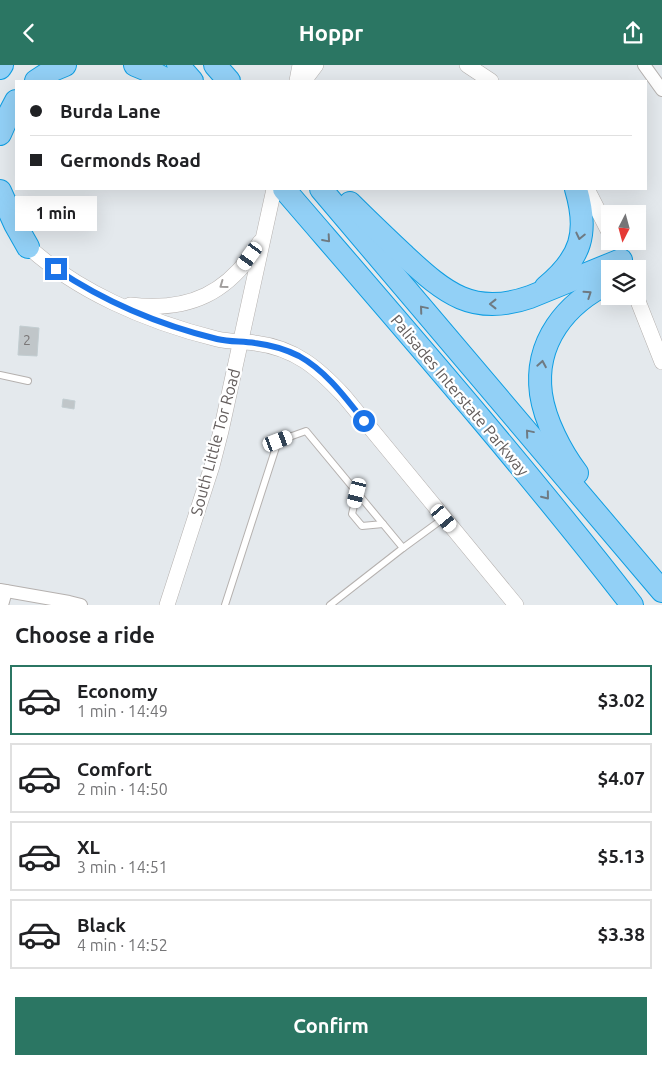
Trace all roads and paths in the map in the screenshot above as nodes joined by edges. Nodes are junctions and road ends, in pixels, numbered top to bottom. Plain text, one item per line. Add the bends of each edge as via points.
1 (64, 65) edge
2 (135, 65) edge
3 (178, 65) edge
4 (216, 65) edge
5 (300, 65) edge
6 (316, 65) edge
7 (466, 65) edge
8 (644, 65) edge
9 (38, 80) edge
10 (166, 80) edge
11 (191, 80) edge
12 (228, 80) edge
13 (297, 80) edge
14 (305, 80) edge
15 (489, 80) edge
16 (662, 90) edge
17 (15, 95) edge
18 (15, 103) edge
19 (0, 105) edge
20 (0, 135) edge
21 (274, 190) edge
22 (283, 190) edge
23 (322, 190) edge
24 (336, 190) edge
25 (576, 190) edge
26 (587, 190) edge
27 (0, 191) edge
28 (0, 217) edge
29 (601, 217) edge
30 (264, 234) junction
31 (28, 247) junction
32 (620, 257) edge
33 (601, 286) edge
34 (530, 297) junction
35 (113, 302) junction
36 (640, 305) edge
37 (241, 342) junction
38 (662, 362) edge
39 (0, 375) edge
40 (28, 381) dead end
41 (357, 493) junction
42 (444, 518) junction
43 (383, 524) junction
44 (403, 548) junction
45 (662, 586) edge
46 (3, 591) edge
47 (662, 591) edge
48 (2, 605) edge
49 (80, 605) edge
50 (167, 605) edge
51 (225, 605) edge
52 (330, 605) edge
53 (516, 605) edge
54 (632, 605) edge

1 - 9 highway
2 - 10 highway
3 - 11 highway
4 - 12 highway
5 - 13 street
6 - 14 street
7 - 15 street
8 - 16 street
17 - 19 highway
18 - 20 highway
21 - 30 street, South Little Tor Road
22 -> 54 highway, Palisades Interstate Parkway via 536,483
47 -> 23 highway, Palisades Interstate Parkway
34 -> 24 highway via 490,305 457,297 427,276
25 -> 34 highway via 582,219 578,246 556,278
26 - 29 street
27 - 31 highway
28 - 31 street
30 -> 35 street via 236,273 219,288 200,298 157,307
30 - 37 street, South Little Tor Road
31 - 35 street via 68,277
32 - 34 highway
45 -> 33 highway via 571,464 553,431 541,392 543,357 554,328 578,302
35 - 37 street via 167,324 218,339
36 - 38 street
37 - 42 street via 279,348 320,371
37 - 50 street, South Little Tor Road via 216,449
39 - 40 lane
41 - 43 lane
41 - 43 lane via 352,514 362,526
41 - 51 lane via 306,431 278,441
42 - 44 lane
42 - 53 street
43 - 44 lane
44 - 52 lane
46 - 48 street
46 - 49 street

